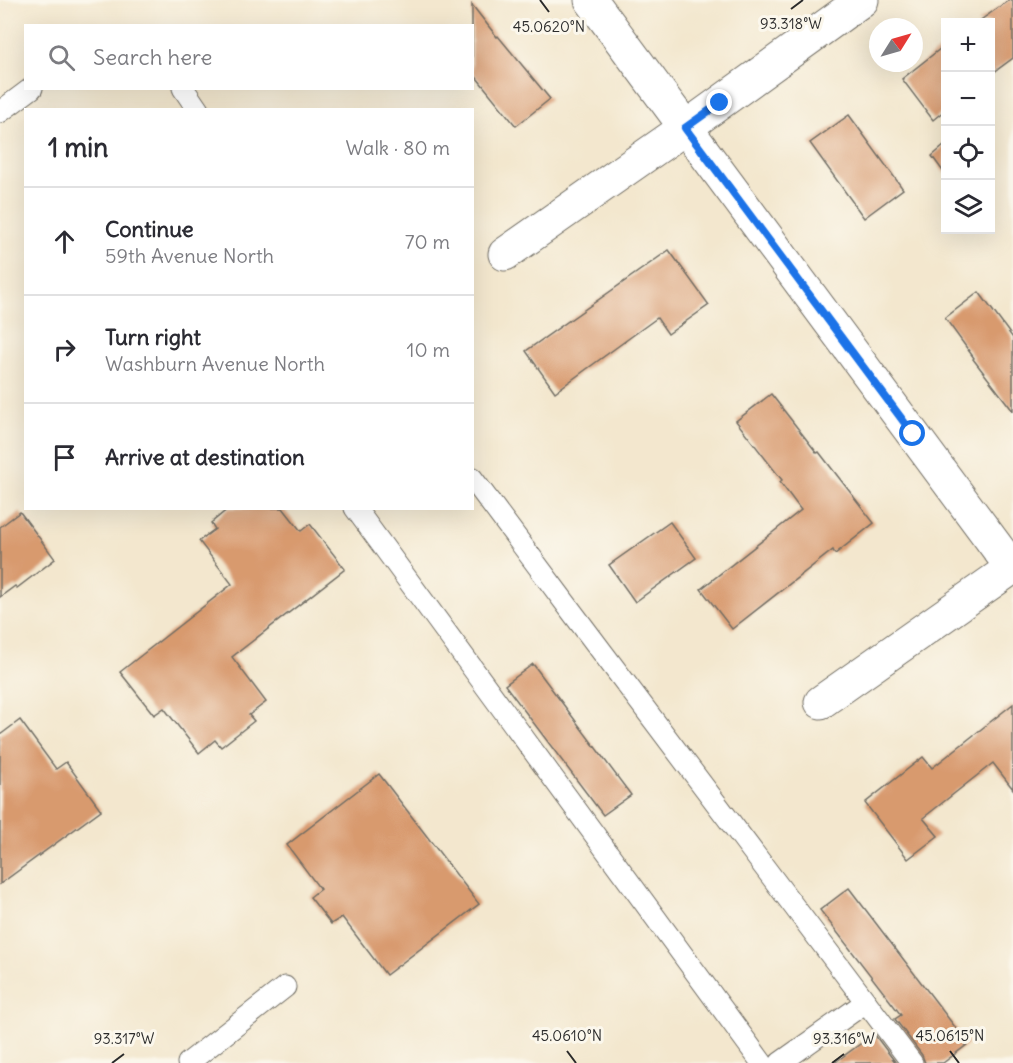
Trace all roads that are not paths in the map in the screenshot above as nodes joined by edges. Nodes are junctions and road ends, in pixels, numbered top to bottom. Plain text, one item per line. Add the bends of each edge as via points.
1 (591, 0) edge
2 (862, 0) edge
3 (29, 90) edge
4 (184, 90) edge
5 (197, 108) edge
6 (0, 112) edge
7 (685, 128) junction
8 (505, 254) dead end
9 (474, 481) edge
10 (356, 510) edge
11 (1013, 568) edge
12 (822, 702) dead end
13 (285, 987) dead end
14 (866, 1002) junction
15 (188, 1063) edge
16 (762, 1063) edge
17 (780, 1063) edge
18 (912, 1063) edge

1 - 7 street
2 - 7 street
3 - 6 lane
4 - 5 lane
7 - 8 street
7 - 11 street
9 - 14 lane
10 - 16 lane
11 - 12 street
13 - 15 lane
14 - 17 lane
14 - 18 lane

